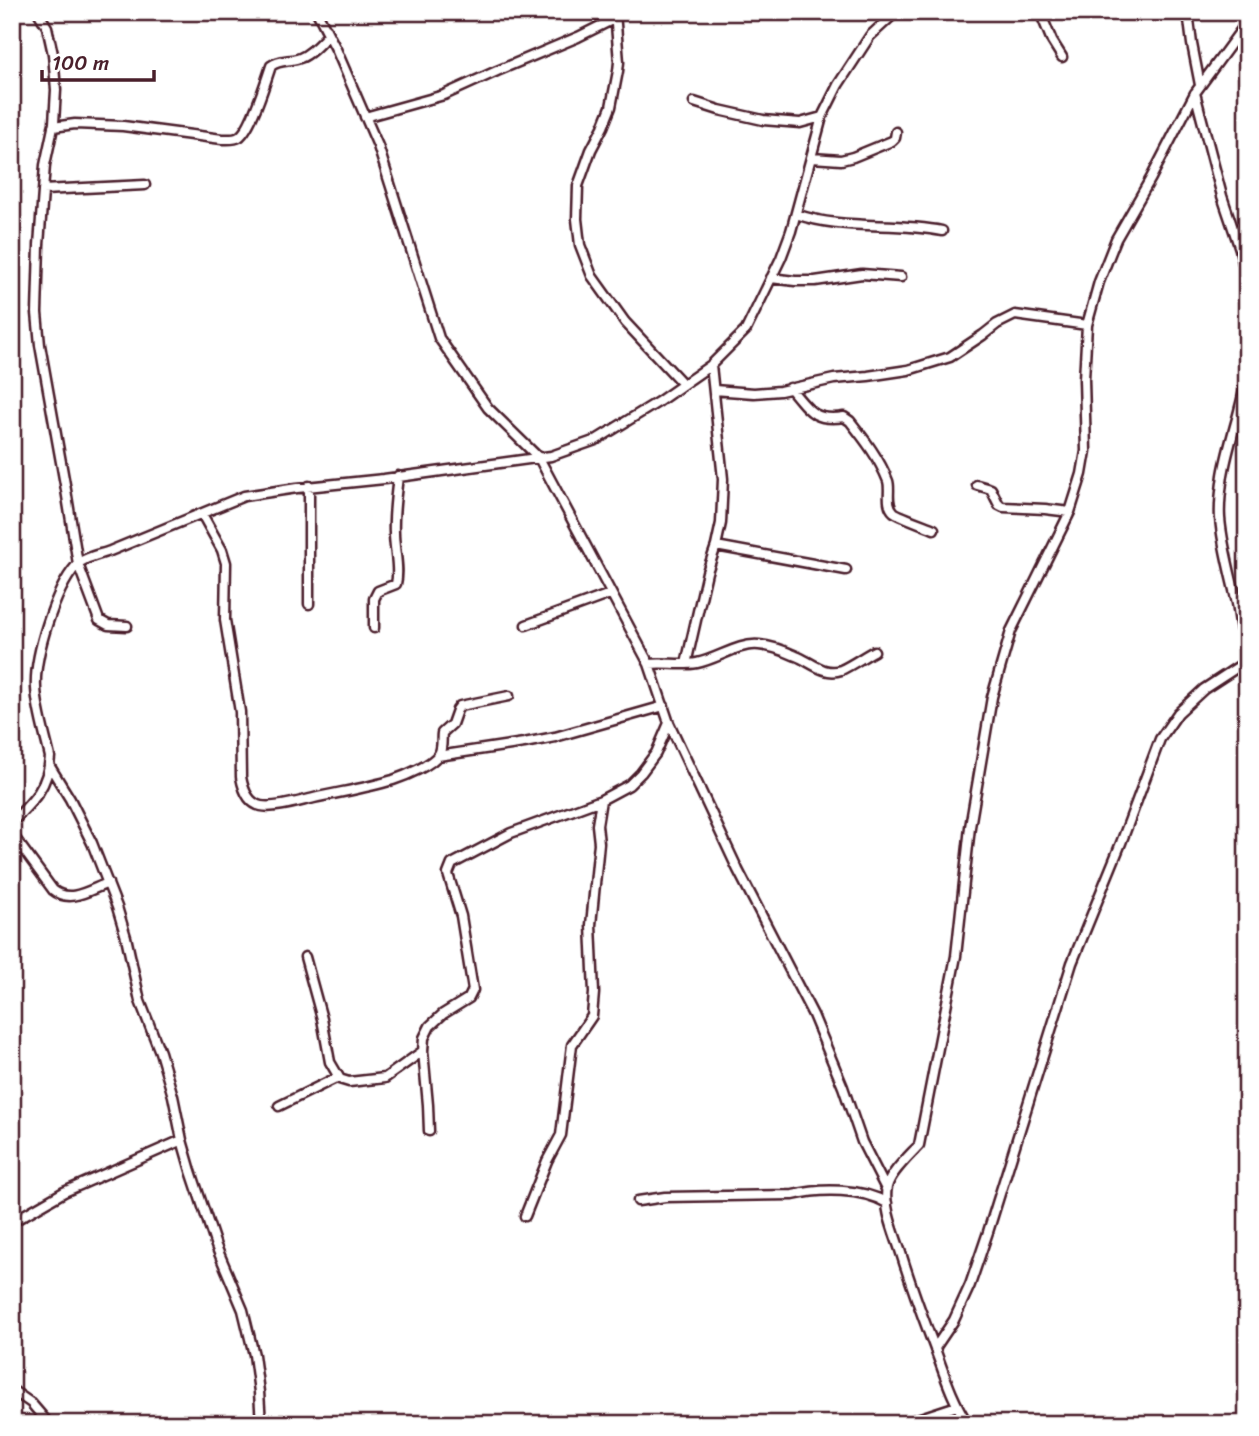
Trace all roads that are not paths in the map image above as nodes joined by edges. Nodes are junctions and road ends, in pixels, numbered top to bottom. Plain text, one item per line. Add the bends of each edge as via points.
1 (38, 12) edge
2 (317, 12) edge
3 (896, 12) edge
4 (1040, 12) edge
5 (1188, 12) edge
6 (615, 15) edge
7 (1247, 22) edge
8 (328, 35) junction
9 (1062, 57) dead end
10 (1198, 89) junction
11 (694, 102) dead end
12 (365, 117) junction
13 (822, 117) junction
14 (53, 127) junction
15 (896, 132) dead end
16 (812, 158) junction
17 (145, 185) dead end
18 (43, 190) junction
19 (796, 214) junction
20 (942, 231) dead end
21 (901, 277) dead end
22 (771, 278) junction
23 (1247, 281) edge
24 (1087, 326) junction
25 (711, 365) junction
26 (1247, 374) edge
27 (683, 384) junction
28 (790, 388) junction
29 (713, 390) junction
30 (1245, 397) edge
31 (539, 458) junction
32 (398, 477) junction
33 (977, 485) dead end
34 (309, 486) junction
35 (1070, 512) junction
36 (202, 514) junction
37 (934, 529) dead end
38 (716, 546) junction
39 (78, 564) junction
40 (846, 570) dead end
41 (610, 594) junction
42 (309, 604) dead end
43 (1243, 612) edge
44 (526, 625) dead end
45 (127, 626) dead end
46 (374, 628) dead end
47 (874, 651) dead end
48 (1247, 651) edge
49 (1247, 661) edge
50 (649, 664) junction
51 (685, 664) junction
52 (509, 696) dead end
53 (664, 706) junction
54 (670, 723) junction
55 (438, 756) junction
56 (49, 765) junction
57 (601, 800) junction
58 (12, 822) edge
59 (12, 834) edge
60 (108, 883) junction
61 (305, 957) dead end
62 (423, 1051) junction
63 (340, 1079) junction
64 (279, 1106) dead end
65 (429, 1130) dead end
66 (182, 1140) junction
67 (886, 1189) junction
68 (638, 1201) dead end
69 (887, 1203) junction
70 (524, 1216) dead end
71 (12, 1222) edge
72 (934, 1348) junction
73 (12, 1390) edge
74 (957, 1406) junction
75 (967, 1422) edge
76 (49, 1424) edge
77 (261, 1424) edge
78 (902, 1424) edge

1 - 14 street via 53,54
2 - 8 street
3 - 13 street via 870,36
4 - 9 street
5 - 10 street
6 - 12 street via 578,37 444,95
6 - 27 street via 619,62 603,127 578,186 580,246 592,276 625,322
7 - 10 street
8 - 12 street
8 - 14 street via 304,56 271,65 253,115 238,138 123,126
10 - 23 street
10 - 24 street via 1116,239
11 - 13 street via 763,120 800,123
12 - 31 street via 439,338 488,408
13 - 16 street
14 - 18 street
15 - 16 street via 892,141 853,158
16 - 19 street
17 - 18 street
18 - 39 street via 37,313
19 - 20 street via 829,223
19 - 22 street
21 - 22 street
22 - 25 street via 746,330
24 - 28 street via 1014,315 950,357 908,370
24 - 35 street via 1086,451
25 - 27 street
25 - 29 street
26 - 30 street
27 - 31 street via 596,440
28 - 29 street via 754,393
28 - 37 street via 813,415 850,421 878,459 895,513
29 - 38 street via 723,479
30 - 43 street via 1232,432 1220,499 1220,519
31 - 32 street
31 - 41 street
32 - 34 street
32 - 46 street via 394,534 399,574 396,584 374,598
33 - 35 street via 991,489 1003,507
34 - 36 street via 244,496
34 - 42 street
35 - 67 street via 1011,631 992,697 970,827 956,956 919,1145
36 - 39 street
36 - 55 street via 226,563 225,620 240,712 241,777 251,801 277,805 364,788 413,772
38 - 40 street
38 - 51 street
39 - 45 street via 99,620
39 - 56 street via 57,597 38,657 36,687
41 - 44 street
41 - 50 street
43 - 48 street via 1241,637
47 - 51 street via 831,671 759,645
49 - 72 street via 1204,689 1178,713 1160,739 1072,962 970,1285
50 - 51 street
50 - 53 street
52 - 55 street via 460,706 442,733
53 - 54 street
53 - 55 street via 555,737
54 - 57 street via 641,773
54 - 67 street via 738,870 813,1015 862,1142
56 - 58 street via 44,785
56 - 60 street via 70,799
57 - 62 street via 511,833 452,864 448,874 461,916 473,990 469,998 430,1026
57 - 70 street via 591,925 593,1016 572,1045 561,1135
59 - 60 street via 60,896 70,898
60 - 66 street via 140,1001 173,1096
61 - 63 street via 330,1062
62 - 63 street via 385,1078
62 - 65 street
63 - 64 street
66 - 71 street via 64,1192
66 - 77 street via 216,1246 243,1310 254,1355
67 - 69 street
68 - 69 street via 822,1190 875,1196
69 - 72 street
72 - 74 street
73 - 76 street
74 - 75 street
74 - 78 street

